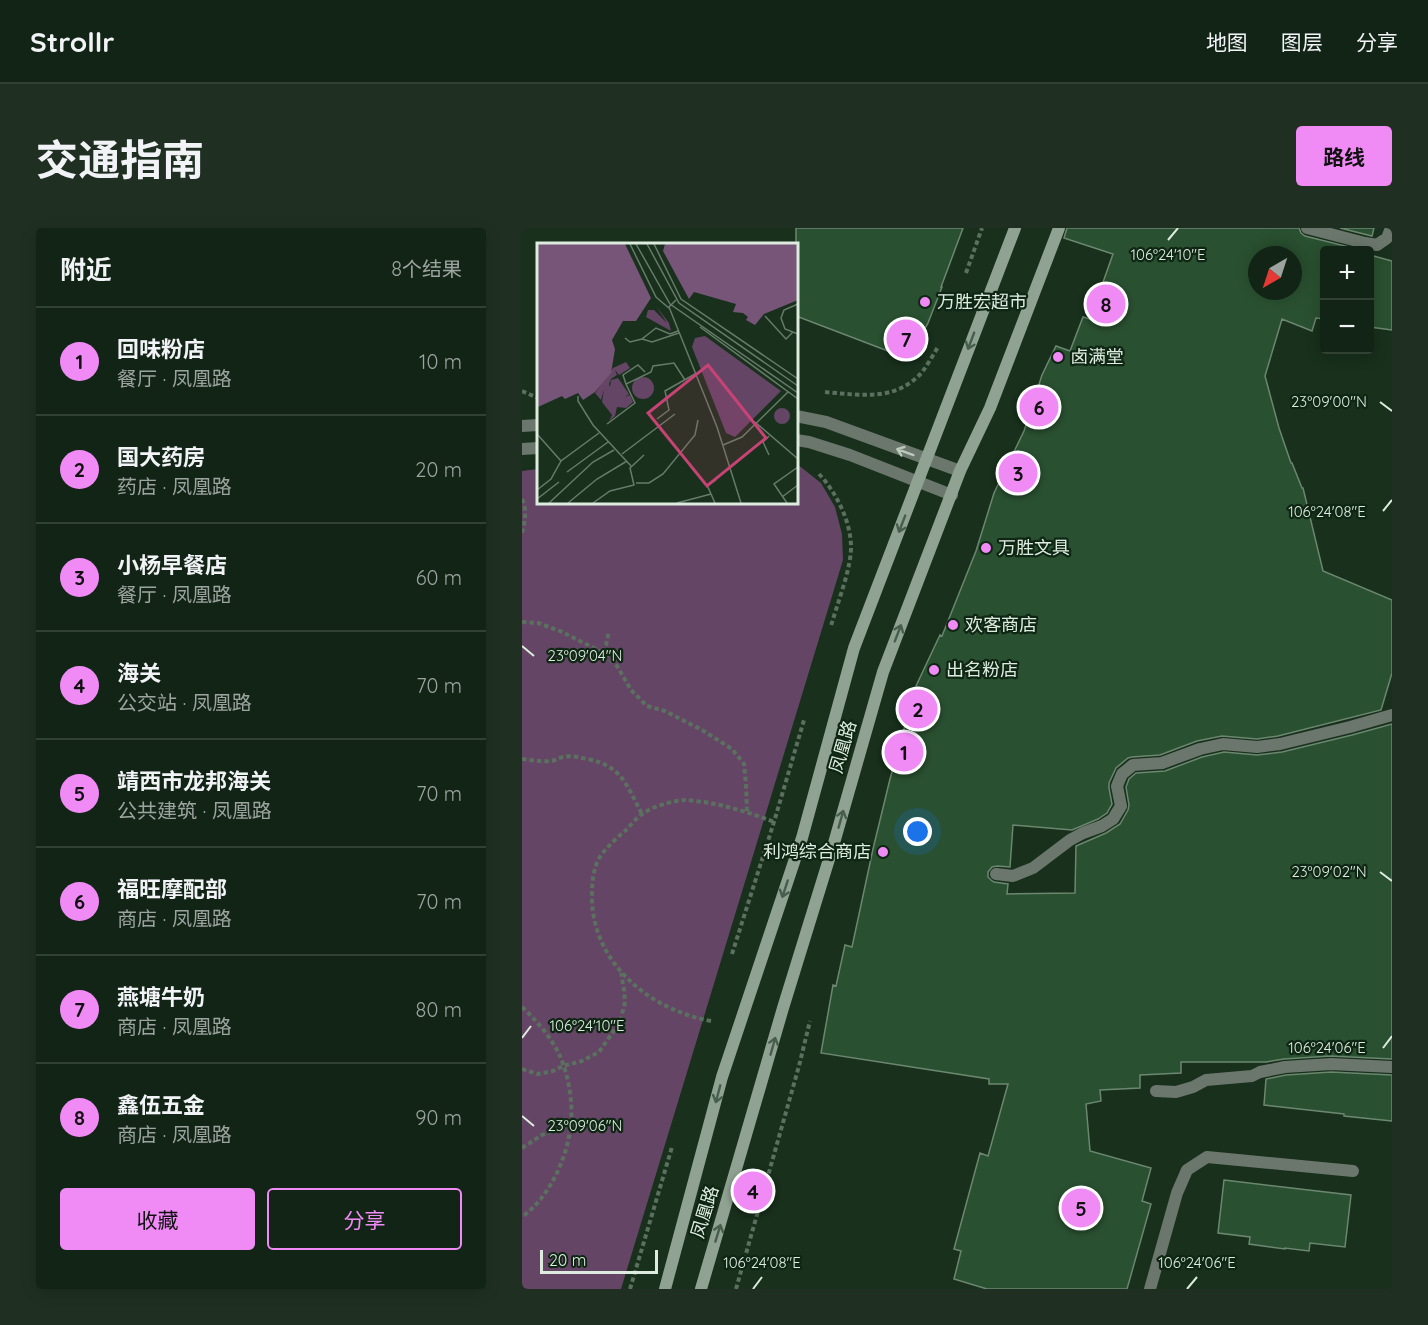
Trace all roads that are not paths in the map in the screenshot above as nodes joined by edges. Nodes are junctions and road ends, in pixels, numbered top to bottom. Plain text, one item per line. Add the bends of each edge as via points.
1 (1015, 228) edge
2 (1059, 228) edge
3 (1307, 228) edge
4 (1391, 228) edge
5 (798, 416) edge
6 (537, 424) edge
7 (522, 426) edge
8 (798, 440) edge
9 (537, 448) edge
10 (522, 449) edge
11 (927, 460) junction
12 (960, 471) junction
13 (918, 481) junction
14 (952, 495) junction
15 (1392, 715) edge
16 (996, 874) dead end
17 (1392, 1067) edge
18 (1156, 1091) dead end
19 (1353, 1171) dead end
20 (665, 1289) edge
21 (701, 1289) edge
22 (1150, 1289) edge

1 -> 11 main road, 凤凰路
2 - 12 main road, 凤凰路 via 990,408
3 - 4 street via 1377,245 1387,238
11 -> 5 street via 826,422
6 - 7 street
8 - 13 street
9 - 10 street
11 - 12 street
11 - 13 main road, 凤凰路
12 - 14 main road, 凤凰路
13 - 14 street
13 -> 20 main road, 凤凰路 via 854,648 802,838 722,1077
21 -> 14 main road, 凤凰路 via 883,672
15 - 16 street via 1280,744 1223,744 1162,763 1133,765 1122,774 1117,786 1120,806 1113,819 1070,840 1033,868 1013,876
17 - 18 street via 1285,1067 1252,1076 1206,1080 1176,1092
19 - 22 street via 1207,1157 1187,1170 1177,1193

